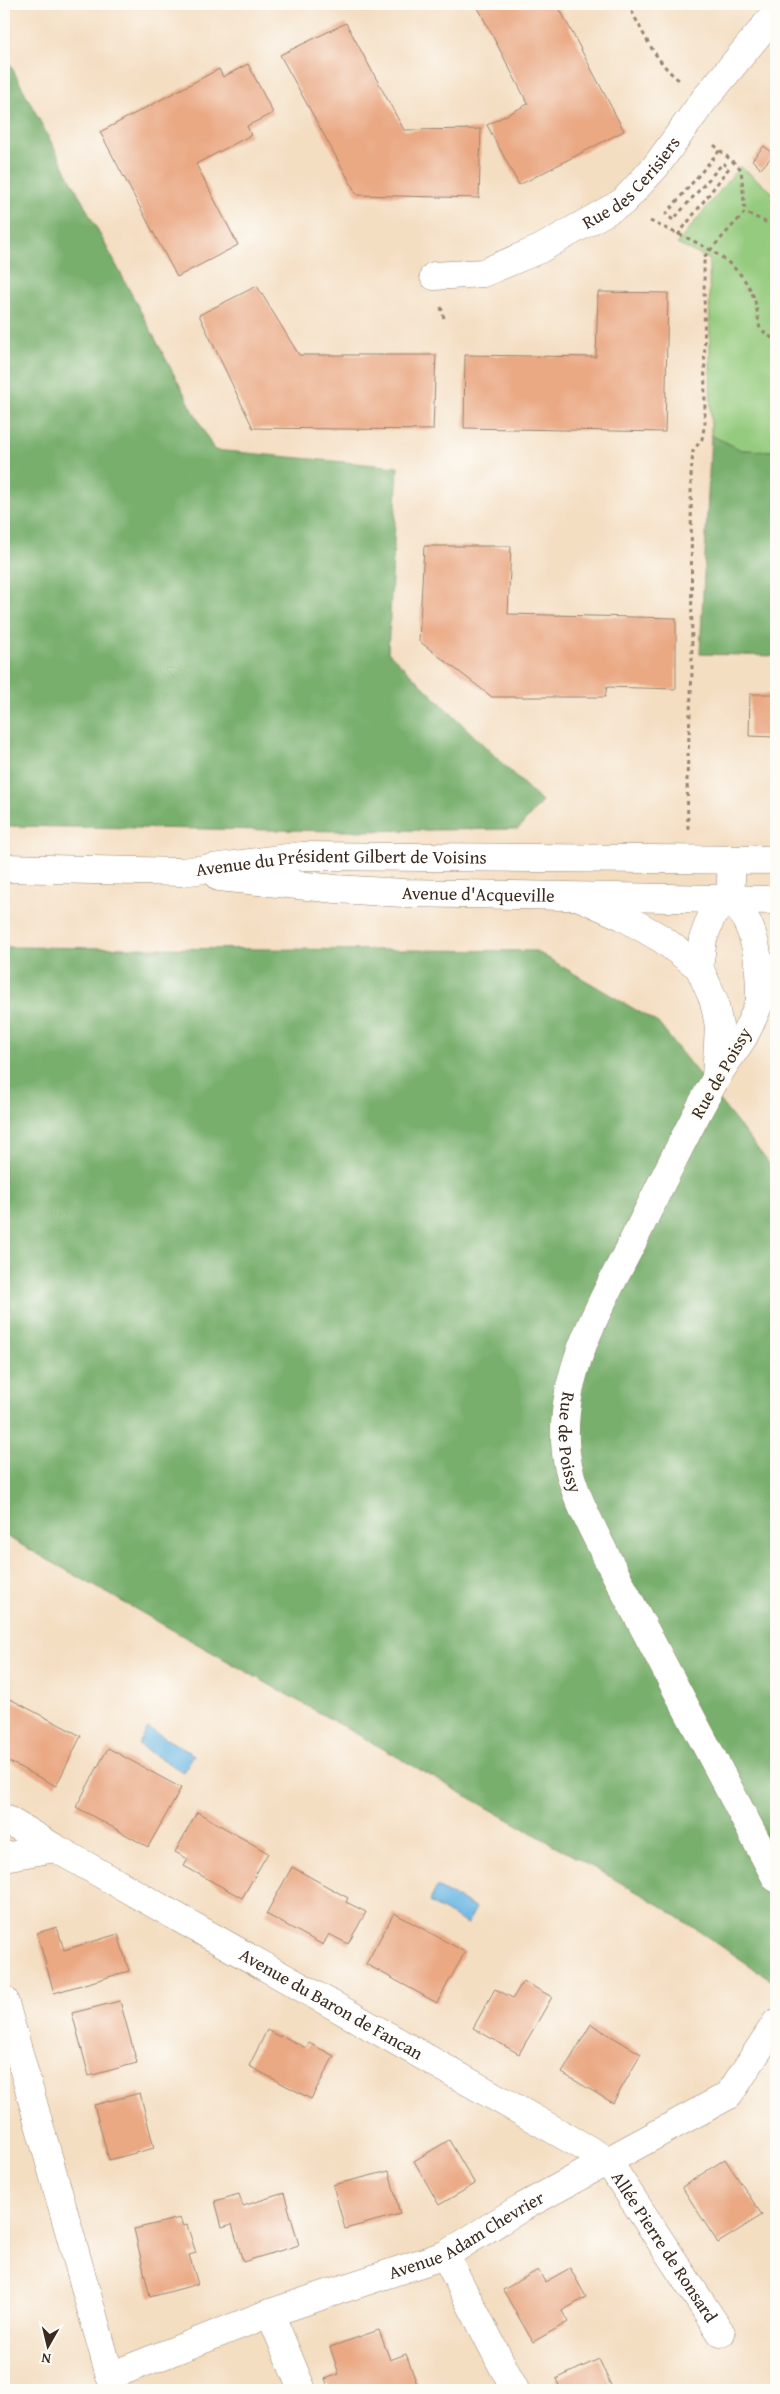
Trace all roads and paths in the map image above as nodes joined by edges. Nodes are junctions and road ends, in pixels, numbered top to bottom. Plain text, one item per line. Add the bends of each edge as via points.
1 (628, 4) edge
2 (776, 13) edge
3 (683, 83) dead end
4 (714, 145) dead end
5 (720, 150) junction
6 (745, 212) junction
7 (650, 221) dead end
8 (776, 226) edge
9 (678, 235) junction
10 (712, 249) junction
11 (434, 276) dead end
12 (776, 341) edge
13 (683, 848) junction
14 (732, 860) junction
15 (776, 860) edge
16 (4, 868) edge
17 (182, 872) junction
18 (580, 897) junction
19 (730, 898) junction
20 (776, 900) edge
21 (699, 967) junction
22 (776, 967) edge
23 (760, 1002) junction
24 (716, 1078) junction
25 (4, 1818) edge
26 (56, 1848) junction
27 (4, 1857) edge
28 (776, 1878) edge
29 (4, 2000) edge
30 (776, 2023) edge
31 (607, 2160) junction
32 (445, 2255) junction
33 (270, 2314) junction
34 (721, 2333) dead end
35 (105, 2383) edge
36 (302, 2390) edge
37 (515, 2390) edge

1 - 3 path via 652,48 670,73
2 - 11 street, Rue des Cerisiers via 704,100 656,166 623,202 540,249 483,273
4 - 5 path
5 - 6 path via 741,169
5 - 9 path via 666,214 672,220 723,163 729,168
6 - 8 path
6 - 10 path
7 - 9 path
9 - 10 path
10 - 12 path via 739,276 754,298 760,329
10 - 13 path via 704,258 704,424 702,440 693,451 691,476 692,672
13 - 14 street, Avenue du Président Gilbert de Voisins
13 - 17 street, Avenue du Président Gilbert de Voisins via 302,856
14 - 15 street, Avenue du Président Gilbert de Voisins
14 - 19 street
16 - 17 street, Avenue du Président Gilbert de Voisins
17 - 18 street, Avenue d'Acqueville via 403,894
18 - 19 street, Avenue d'Acqueville
18 - 21 street via 662,939
19 - 20 street, Avenue d'Acqueville
19 - 21 street via 712,915 703,939
19 - 23 street via 743,911 757,951
21 - 24 street via 714,1000 719,1026
22 - 23 street, Rue de Poissy
23 - 24 street, Rue de Poissy via 745,1034
24 - 28 street, Rue de Poissy via 593,1320 576,1363 566,1407 564,1442 570,1473 607,1558
25 - 26 street, Avenue du Baron de Fancan
26 - 27 street
26 - 31 street, Avenue du Baron de Fancan
29 - 35 street
30 - 31 street, Avenue Adam Chevrier via 729,2095
31 - 32 street, Avenue Adam Chevrier
31 - 34 street, Allée Pierre de Ronsard
32 - 33 street, Avenue Adam Chevrier
32 - 37 street
33 - 35 street, Avenue Adam Chevrier
33 - 36 street

